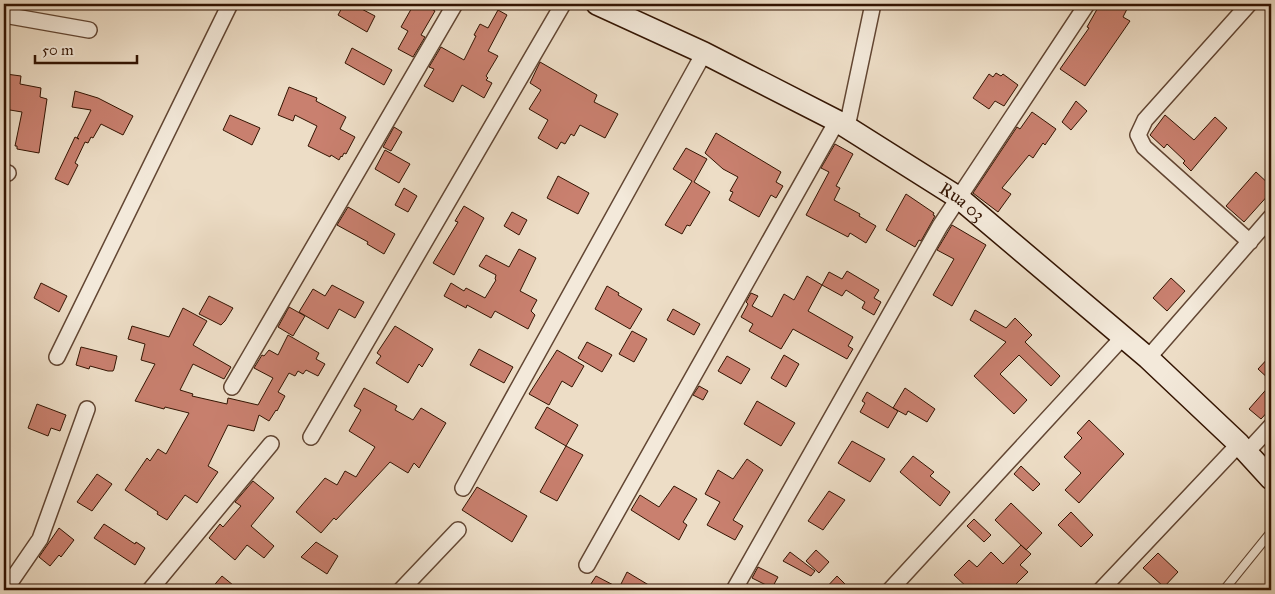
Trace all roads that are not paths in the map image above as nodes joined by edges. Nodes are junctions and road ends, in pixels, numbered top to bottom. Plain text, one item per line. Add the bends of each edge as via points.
1 (230, 4) edge
2 (455, 4) edge
3 (563, 4) edge
4 (597, 4) edge
5 (873, 4) edge
6 (1086, 4) edge
7 (1249, 4) edge
8 (4, 15) edge
9 (89, 30) dead end
10 (704, 53) junction
11 (842, 124) junction
12 (959, 198) junction
13 (1271, 217) edge
14 (1250, 242) junction
15 (1123, 337) junction
16 (57, 357) dead end
17 (1148, 358) junction
18 (232, 387) dead end
19 (87, 409) dead end
20 (1271, 426) edge
21 (311, 437) dead end
22 (271, 444) dead end
23 (1243, 448) junction
24 (1271, 479) edge
25 (463, 488) dead end
26 (458, 530) dead end
27 (1271, 532) edge
28 (586, 565) dead end
29 (5, 590) edge
30 (150, 590) edge
31 (401, 590) edge
32 (734, 590) edge
33 (890, 590) edge
34 (1101, 590) edge
35 (1224, 590) edge

1 - 16 street
2 - 18 street
3 - 21 street
4 - 10 street, Rua 03
5 - 11 street
6 - 12 street
7 - 14 street via 1145,120 1138,135 1144,147
8 - 9 street
10 - 11 street, Rua 03
10 - 25 street
11 - 12 street, Rua 03
11 - 28 street
12 - 15 street, Rua 03
12 - 32 street via 940,226
13 - 14 street
14 - 17 street
15 - 17 street, Rua 03
15 - 33 street
17 - 23 street, Rua 03
19 - 29 street via 40,539
20 - 23 street
22 - 30 street
23 - 24 street, Rua 03
23 - 34 street
26 - 31 street
27 - 35 lane

